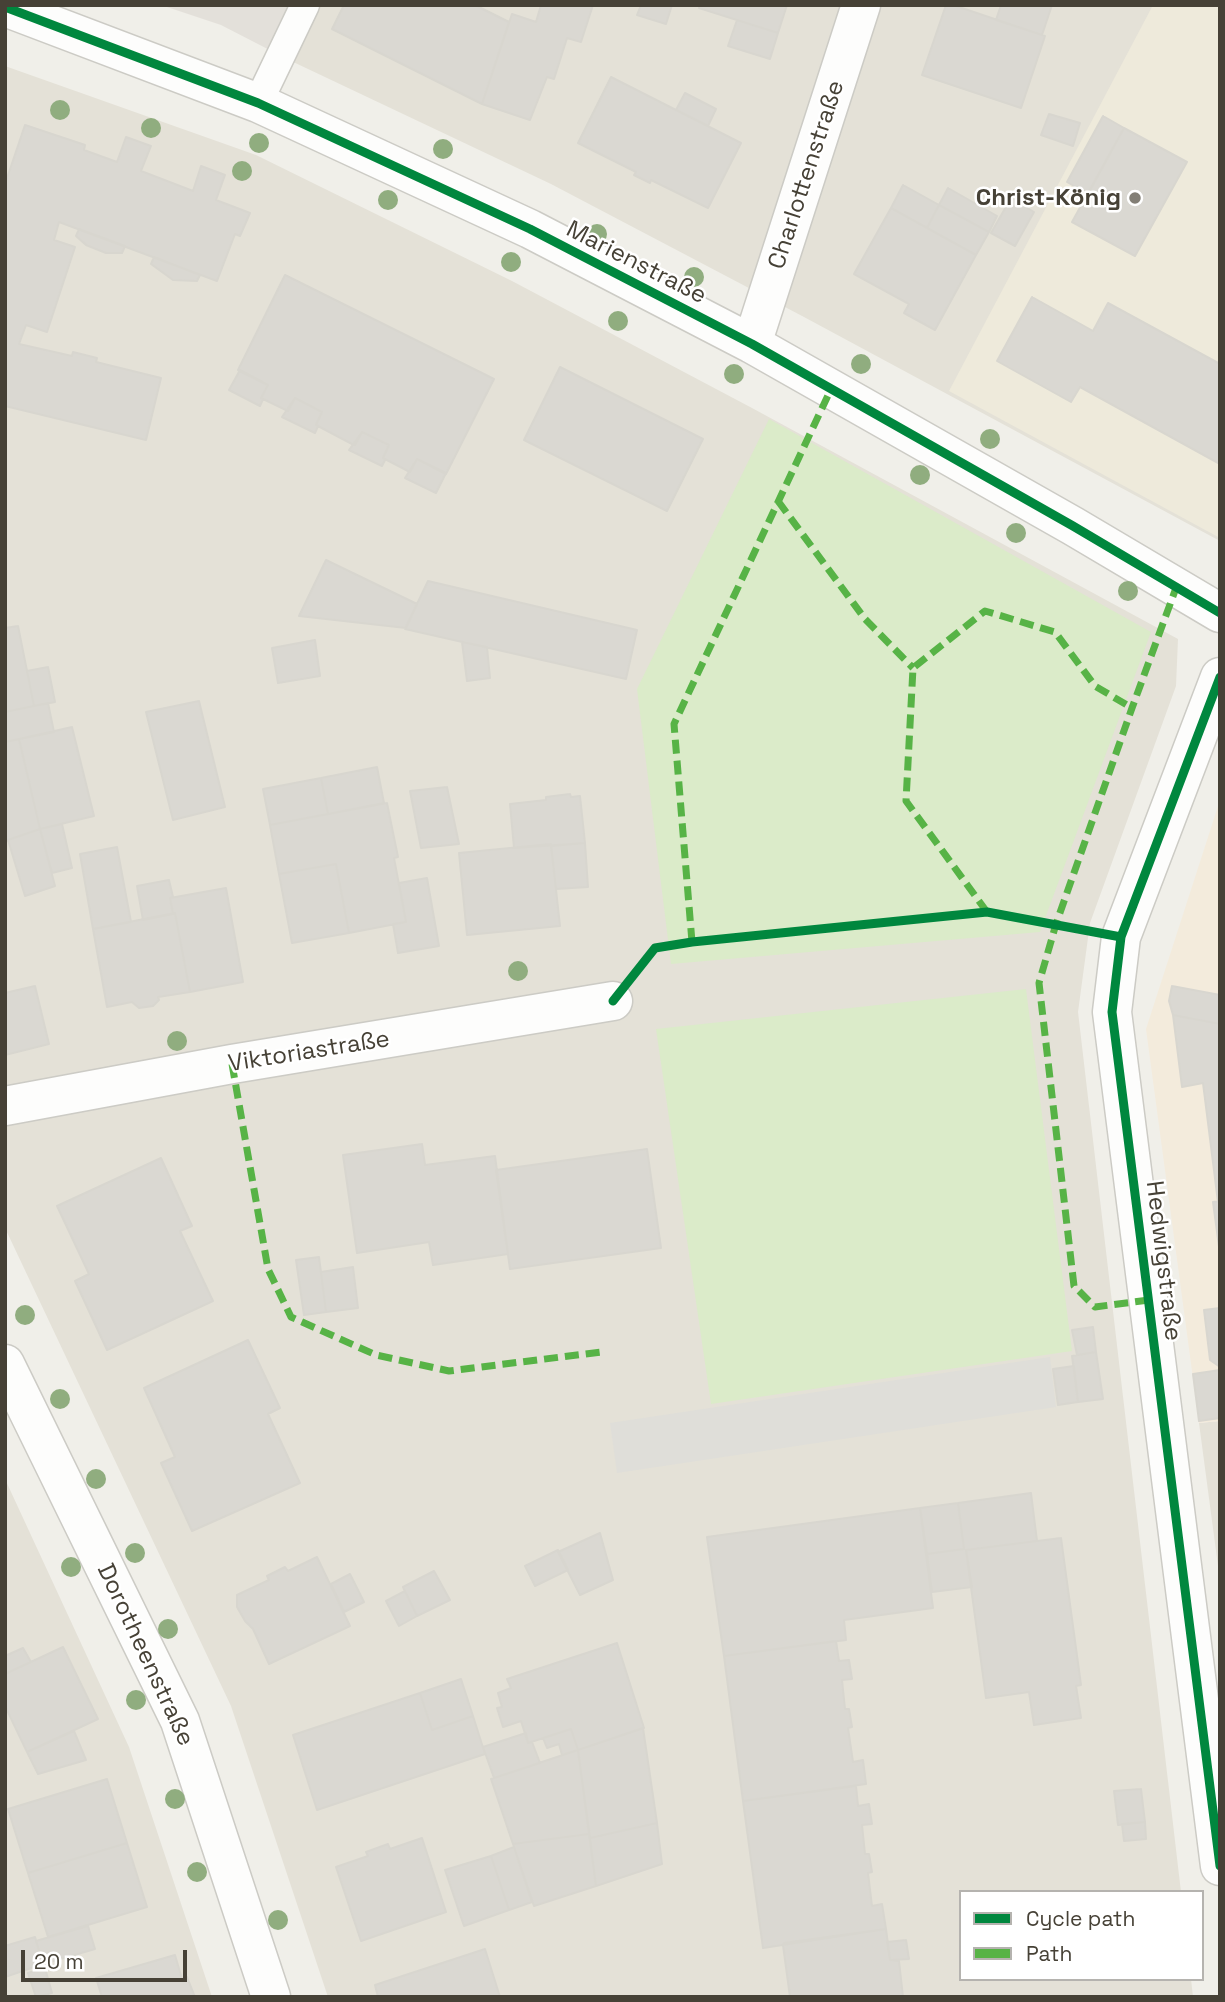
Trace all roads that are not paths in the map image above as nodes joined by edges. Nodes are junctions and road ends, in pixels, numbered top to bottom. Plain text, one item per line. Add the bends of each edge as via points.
1 (305, 5) edge
2 (861, 5) edge
3 (5, 7) edge
4 (258, 103) junction
5 (752, 344) junction
6 (1220, 613) edge
7 (1220, 677) edge
8 (612, 1001) dead end
9 (5, 1106) edge
10 (5, 1364) edge
11 (1220, 1866) edge
12 (271, 1997) edge

1 - 4 lane
2 - 5 street, Charlottenstraße
3 - 4 street, Marienstraße
4 - 5 street, Marienstraße via 530,229
5 - 6 street, Marienstraße
7 - 11 street, Hedwigstraße via 1121,937 1112,1012
8 - 9 street, Viktoriastraße
10 - 12 street, Dorotheenstraße via 180,1721

